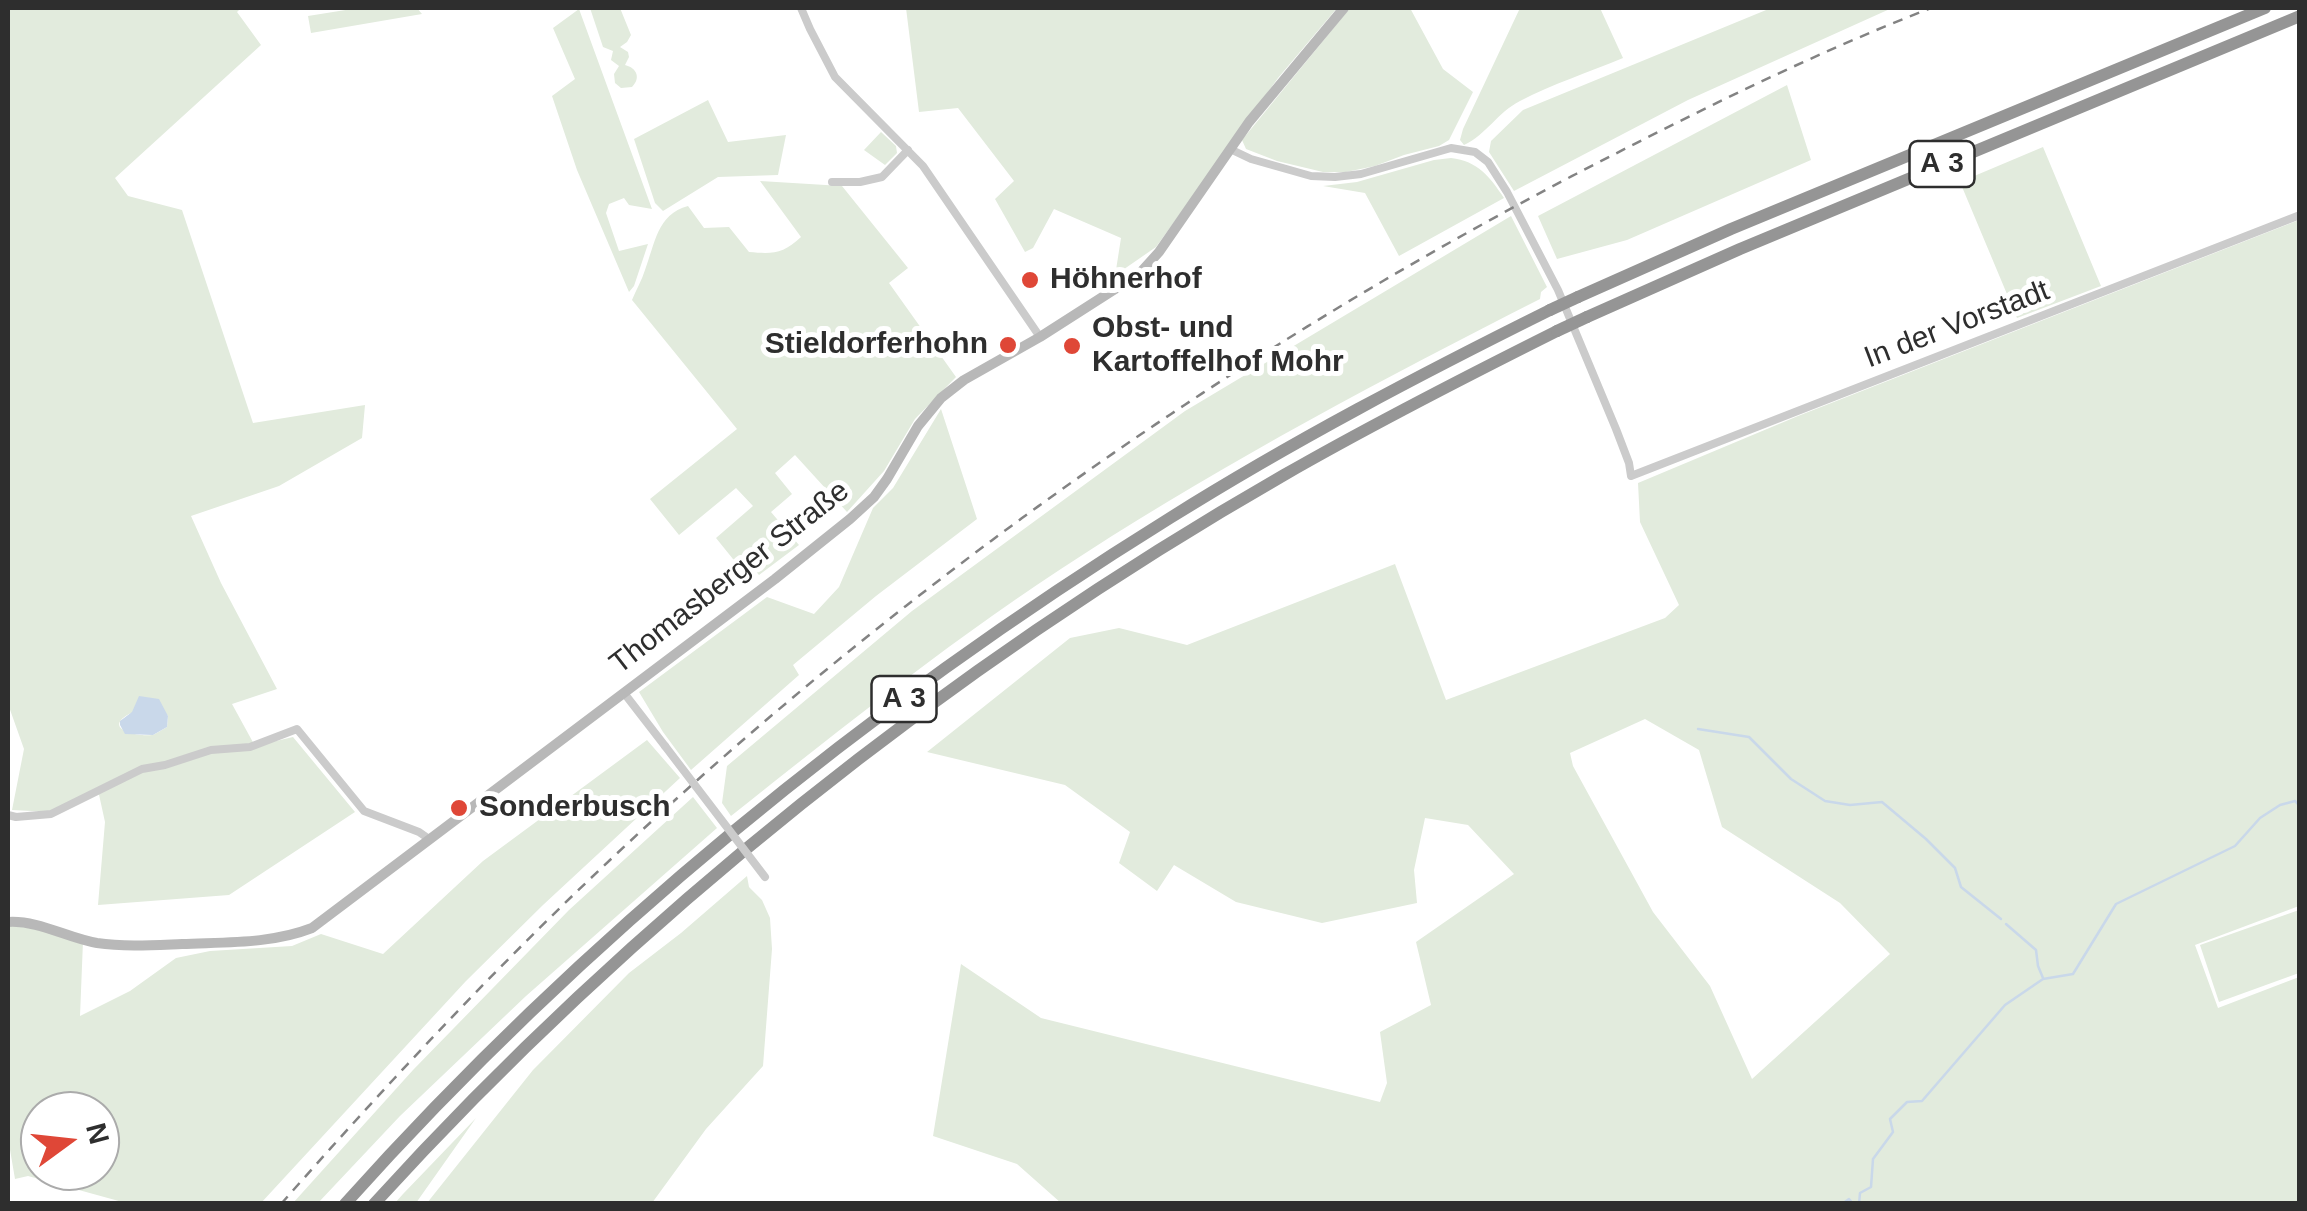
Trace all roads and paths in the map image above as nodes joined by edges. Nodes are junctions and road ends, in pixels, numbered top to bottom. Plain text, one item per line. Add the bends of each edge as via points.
1 (802, 8) edge
2 (1344, 8) edge
3 (2265, 8) edge
4 (2300, 16) edge
5 (1230, 149) junction
6 (908, 150) junction
7 (832, 182) dead end
8 (2300, 215) edge
9 (1040, 338) junction
10 (624, 694) junction
11 (8, 815) edge
12 (429, 840) junction
13 (774, 886) dead end
14 (8, 922) edge
15 (344, 1204) edge
16 (374, 1204) edge

1 - 6 street via 835,77
2 - 5 main road, Thomasberger Straße
3 - 15 highway, A 3, bridge via 1578,297 1364,405 1204,497 1065,585 759,810 480,1063
4 - 16 highway, A 3, bridge via 1587,318 1375,424 1216,516 1078,603 776,826 628,952
5 - 8 street, In der Vorstadt via 1335,178 1451,148 1488,162 1558,290 1631,476
5 - 9 main road, Thomasberger Straße via 1140,272
6 - 7 street via 882,177
6 - 9 street
9 - 10 main road, Thomasberger Straße via 941,398 862,508
10 - 12 main road, Thomasberger Straße
10 - 13 street, bridge
11 - 12 street via 51,814 142,769 250,747 297,730 364,812
12 - 14 main road, Thomasberger Straße via 312,928 282,938 98,943

